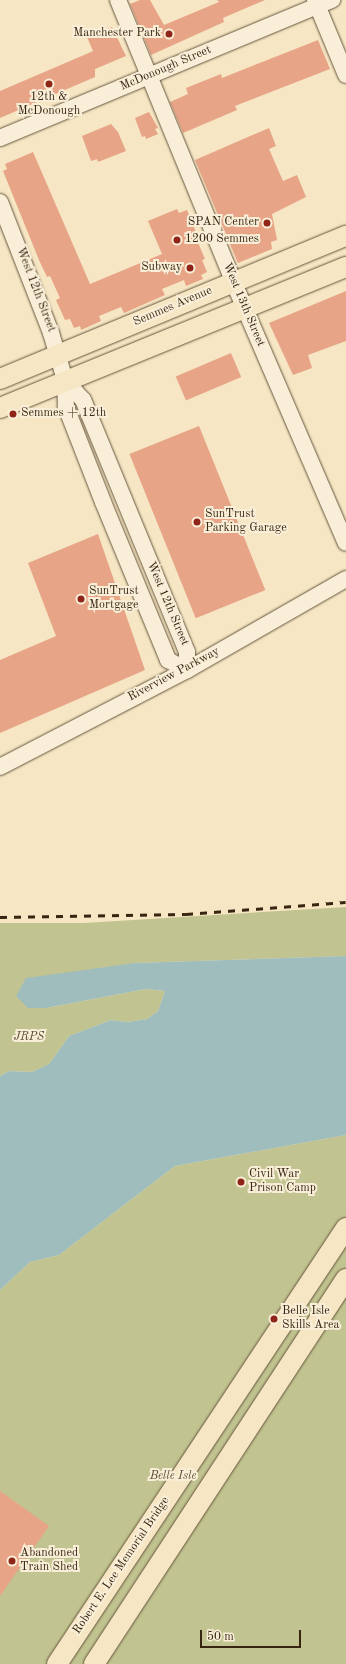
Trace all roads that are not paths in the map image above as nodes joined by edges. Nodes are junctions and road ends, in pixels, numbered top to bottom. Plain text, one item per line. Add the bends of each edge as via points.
1 (118, 0) edge
2 (322, 2) edge
3 (346, 75) edge
4 (148, 76) junction
5 (0, 138) edge
6 (0, 202) edge
7 (346, 236) edge
8 (346, 267) edge
9 (233, 282) junction
10 (244, 307) junction
11 (58, 354) junction
12 (0, 379) edge
13 (65, 380) junction
14 (0, 408) edge
15 (346, 543) edge
16 (346, 579) edge
17 (186, 670) junction
18 (0, 766) edge
19 (346, 1228) edge
20 (346, 1279) edge
21 (57, 1664) edge
22 (94, 1664) edge

1 - 4 street, West 13th Street
2 - 3 street
2 - 4 street, McDonough Street
4 - 5 street, McDonough Street
4 - 9 street, West 13th Street
6 - 11 street, West 12th Street
7 - 9 main road, Semmes Avenue
8 - 10 main road
9 - 10 street, West 13th Street
9 - 11 main road, Semmes Avenue
10 - 13 main road
10 - 15 street, West 13th Street
11 - 12 main road, Semmes Avenue
11 - 13 street, West 12th Street
13 - 14 main road
13 - 17 street, West 12th Street via 66,408 168,660
16 - 17 street, Riverview Parkway
17 - 18 street, Riverview Parkway
19 - 21 main road, Robert E. Lee Memorial Bridge
20 - 22 main road

